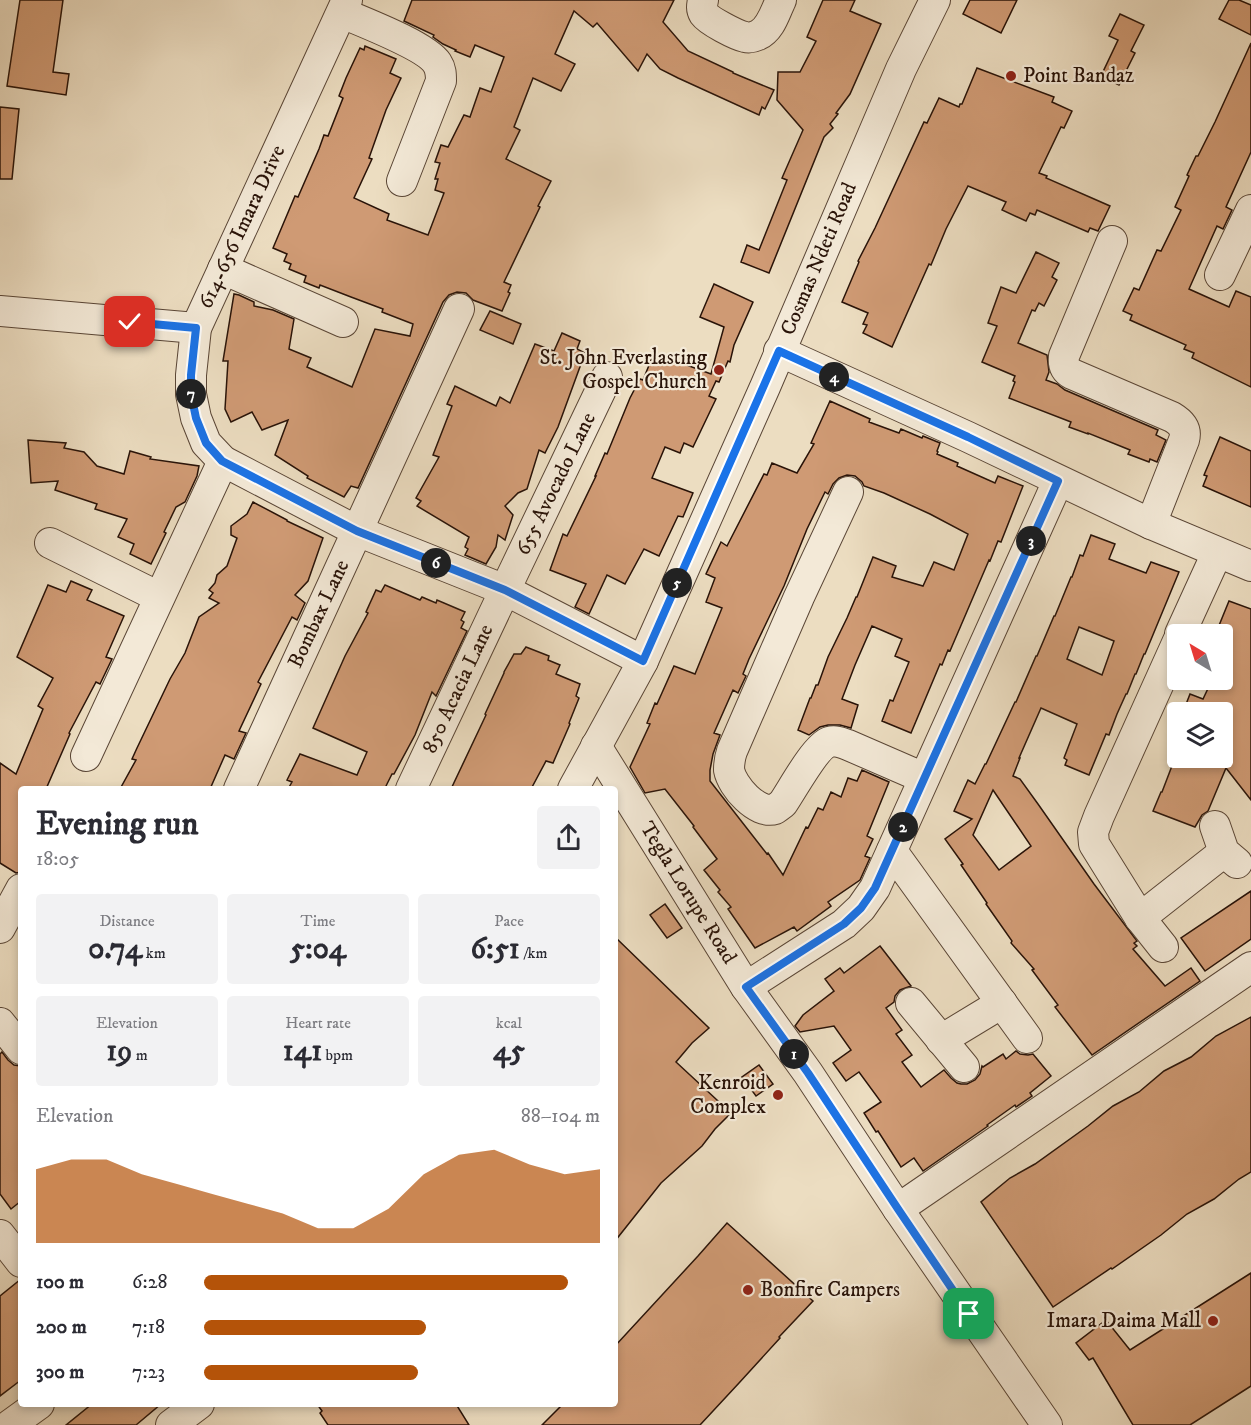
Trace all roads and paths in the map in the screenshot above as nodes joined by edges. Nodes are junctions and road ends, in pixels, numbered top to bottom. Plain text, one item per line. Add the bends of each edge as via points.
1 (781, 0) edge
2 (935, 0) edge
3 (345, 6) edge
4 (708, 11) edge
5 (402, 182) dead end
6 (1251, 210) edge
7 (1112, 241) dead end
8 (223, 269) junction
9 (1220, 275) dead end
10 (459, 309) dead end
11 (0, 311) edge
12 (343, 322) dead end
13 (196, 328) junction
14 (779, 351) junction
15 (607, 377) dead end
16 (222, 461) junction
17 (1058, 481) junction
18 (848, 492) dead end
19 (1151, 524) junction
20 (357, 531) junction
21 (50, 543) dead end
22 (1217, 553) junction
23 (1251, 566) edge
24 (505, 590) junction
25 (159, 597) junction
26 (1185, 624) edge
27 (643, 661) junction
28 (1167, 665) edge
29 (596, 746) junction
30 (86, 756) dead end
31 (924, 778) junction
32 (240, 786) edge
33 (412, 786) edge
34 (575, 786) edge
35 (1226, 847) dead end
36 (892, 851) junction
37 (18, 894) edge
38 (1140, 918) junction
39 (0, 927) edge
40 (18, 932) edge
41 (1162, 946) dead end
42 (1251, 968) edge
43 (746, 987) junction
44 (911, 1003) dead end
45 (1002, 1003) junction
46 (0, 1023) edge
47 (1027, 1038) dead end
48 (941, 1040) junction
49 (18, 1045) edge
50 (964, 1067) dead end
51 (898, 1209) junction
52 (35, 1407) edge
53 (195, 1407) edge
54 (10, 1425) edge
55 (171, 1425) edge
56 (1047, 1425) edge

1 - 4 street via 766,29 745,38
2 - 14 street, Cosmas Ndeti Road via 896,80
3 - 5 street via 418,47 441,70 441,81
3 - 8 street, 614-656 Imara Drive
6 - 9 street
7 - 19 street via 1064,362 1068,372 1172,417 1184,428 1184,440
8 - 12 street
8 - 13 street, 614-656 Imara Drive
10 - 20 street, Bombax Lane
11 - 13 street
13 - 16 street, 614-656 Imara Drive via 191,394 206,443
14 - 17 street
14 - 27 street, Cosmas Ndeti Road
15 - 24 street, 655 Avocado Lane
16 - 20 street, 614-656 Imara Drive
16 - 25 street
17 - 19 street
17 - 31 street
18 - 31 street via 732,751 731,777 746,798 765,809 774,809 783,803 819,748 840,742
19 - 22 street
20 - 24 street, 614-656 Imara Drive
20 - 32 street, Bombax Lane
21 - 25 street
22 - 23 street
22 - 26 street
24 - 27 street, 614-656 Imara Drive
24 - 33 street, 850 Acacia Lane
25 - 30 street
27 - 29 street, Cosmas Ndeti Road
28 - 38 street via 1094,832 1094,844
29 - 34 street, Cosmas Ndeti Road
29 - 43 street, Tegla Lorupe Road
31 - 36 street
35 - 38 street
36 - 43 street via 875,888 844,924
36 - 45 street
37 - 39 street
38 - 41 street
39 - 40 street
42 - 51 street
43 - 51 street, Tegla Lorupe Road
44 - 48 street
45 - 47 street
45 - 48 street
46 - 49 street
48 - 50 street
51 - 56 street, Tegla Lorupe Road
52 - 54 street
53 - 55 street

